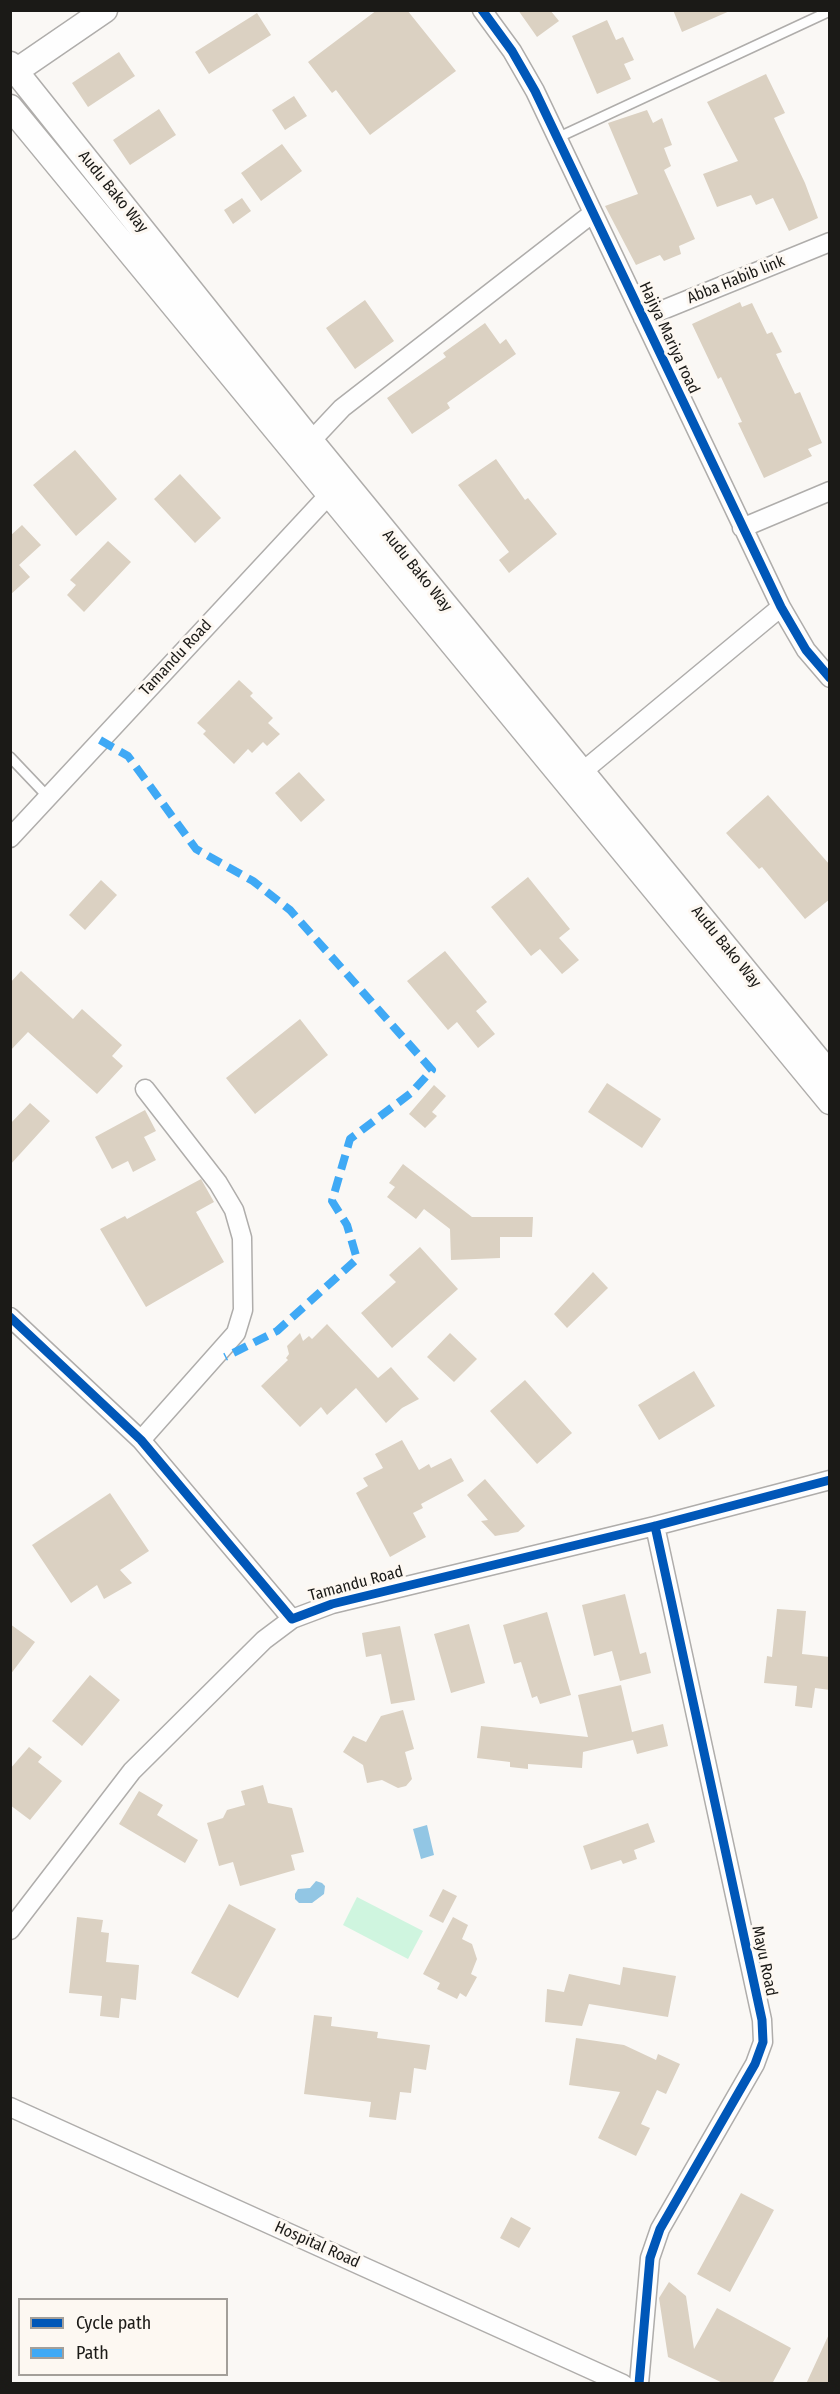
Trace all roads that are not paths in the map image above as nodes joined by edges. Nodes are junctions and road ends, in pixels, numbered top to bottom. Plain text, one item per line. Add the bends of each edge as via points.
1 (105, 10) edge
2 (482, 10) edge
3 (830, 11) edge
4 (13, 68) edge
5 (10, 107) edge
6 (557, 138) junction
7 (593, 213) junction
8 (830, 242) edge
9 (643, 318) junction
10 (311, 441) junction
11 (336, 487) junction
12 (830, 491) edge
13 (742, 528) junction
14 (781, 607) junction
15 (830, 678) edge
16 (10, 757) edge
17 (582, 772) junction
18 (48, 797) junction
19 (10, 837) edge
20 (830, 1074) edge
21 (145, 1089) dead end
22 (830, 1102) edge
23 (10, 1317) edge
24 (141, 1440) junction
25 (830, 1480) edge
26 (655, 1526) junction
27 (292, 1619) junction
28 (10, 1930) edge
29 (10, 2107) edge
30 (623, 2384) edge
31 (639, 2384) edge

1 - 4 main road
2 - 6 street, Hajiya Mariya road via 512,51
3 - 6 lane
4 - 10 main road, Audu Bako Way
5 - 11 main road, Audu Bako Way
6 - 7 street, Hajiya Mariya road
7 - 9 street, Hajiya Mariya road
7 - 10 street via 342,408
8 - 9 street, Abba Habib link
9 - 13 street, Hajiya Mariya road
10 - 11 main road, Audu Bako Way
11 - 17 main road, Audu Bako Way
11 - 18 street, Tamandu Road
11 - 22 main road, Audu Bako Way
12 - 13 street
13 - 14 street, Hajiya Mariya road
14 - 15 street, Hajiya Mariya road via 806,650
14 - 17 street
16 - 18 lane
17 - 20 main road, Audu Bako Way
18 - 19 street, Tamandu Road
21 - 24 street via 234,1210 242,1238 243,1310 236,1333
23 - 24 street, Tamandu Road
24 - 27 street, Tamandu Road
25 - 26 street, Tamandu Road
26 - 27 street, Tamandu Road via 332,1604
26 - 31 street, Mayu Road via 762,2020 763,2042 755,2064 660,2229 650,2258
27 - 28 street, Tamandu Road via 264,1640 132,1771
29 - 30 street, Hospital Road

